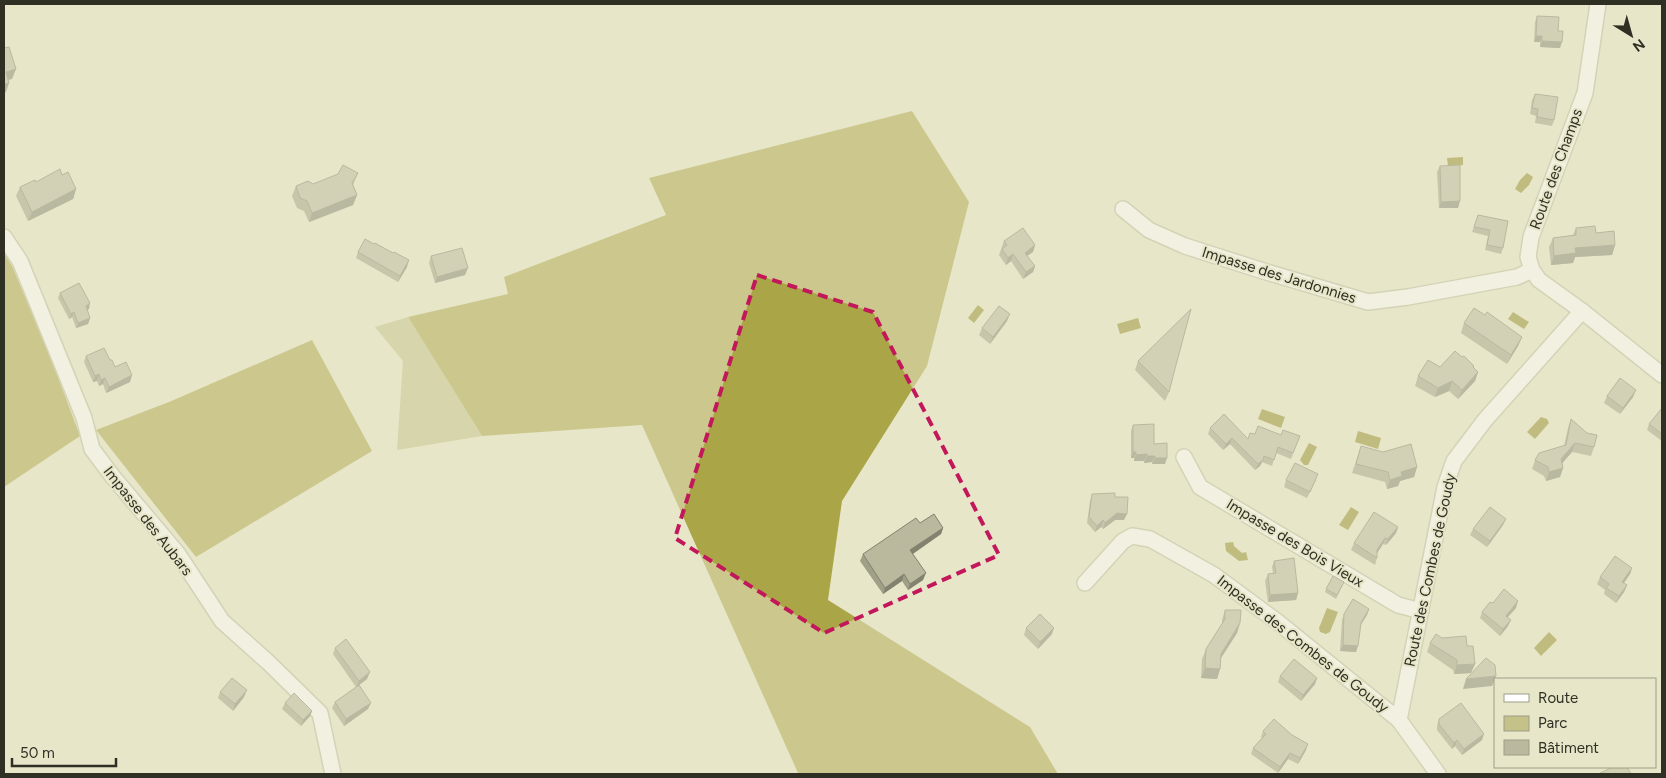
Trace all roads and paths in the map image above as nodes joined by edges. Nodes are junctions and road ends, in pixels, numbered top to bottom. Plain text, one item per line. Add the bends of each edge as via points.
1 (1598, 4) edge
2 (1123, 208) dead end
3 (4, 237) edge
4 (1532, 270) junction
5 (1582, 311) junction
6 (1662, 375) edge
7 (1184, 457) dead end
8 (1085, 583) dead end
9 (1421, 611) junction
10 (1400, 720) junction
11 (333, 774) edge
12 (1438, 774) edge

1 - 4 street, Route des Champs via 1584,92 1532,237 1528,257
2 - 4 street, Impasse des Jardonnies via 1149,230 1185,246 1368,302 1517,278
3 - 11 street, Impasse des Aubars via 20,261 84,418 92,449 178,554 222,621 270,662 320,713
4 - 5 street via 1539,280
5 - 6 street
5 - 9 street, Route des Combes de Goudy via 1485,420 1454,461
7 - 9 street, Impasse des Bois Vieux via 1200,486 1398,605
8 - 10 street, Impasse des Combes de Goudy via 1123,541 1132,536 1150,539 1214,575
9 - 10 street, Route des Combes de Goudy
10 - 12 street

